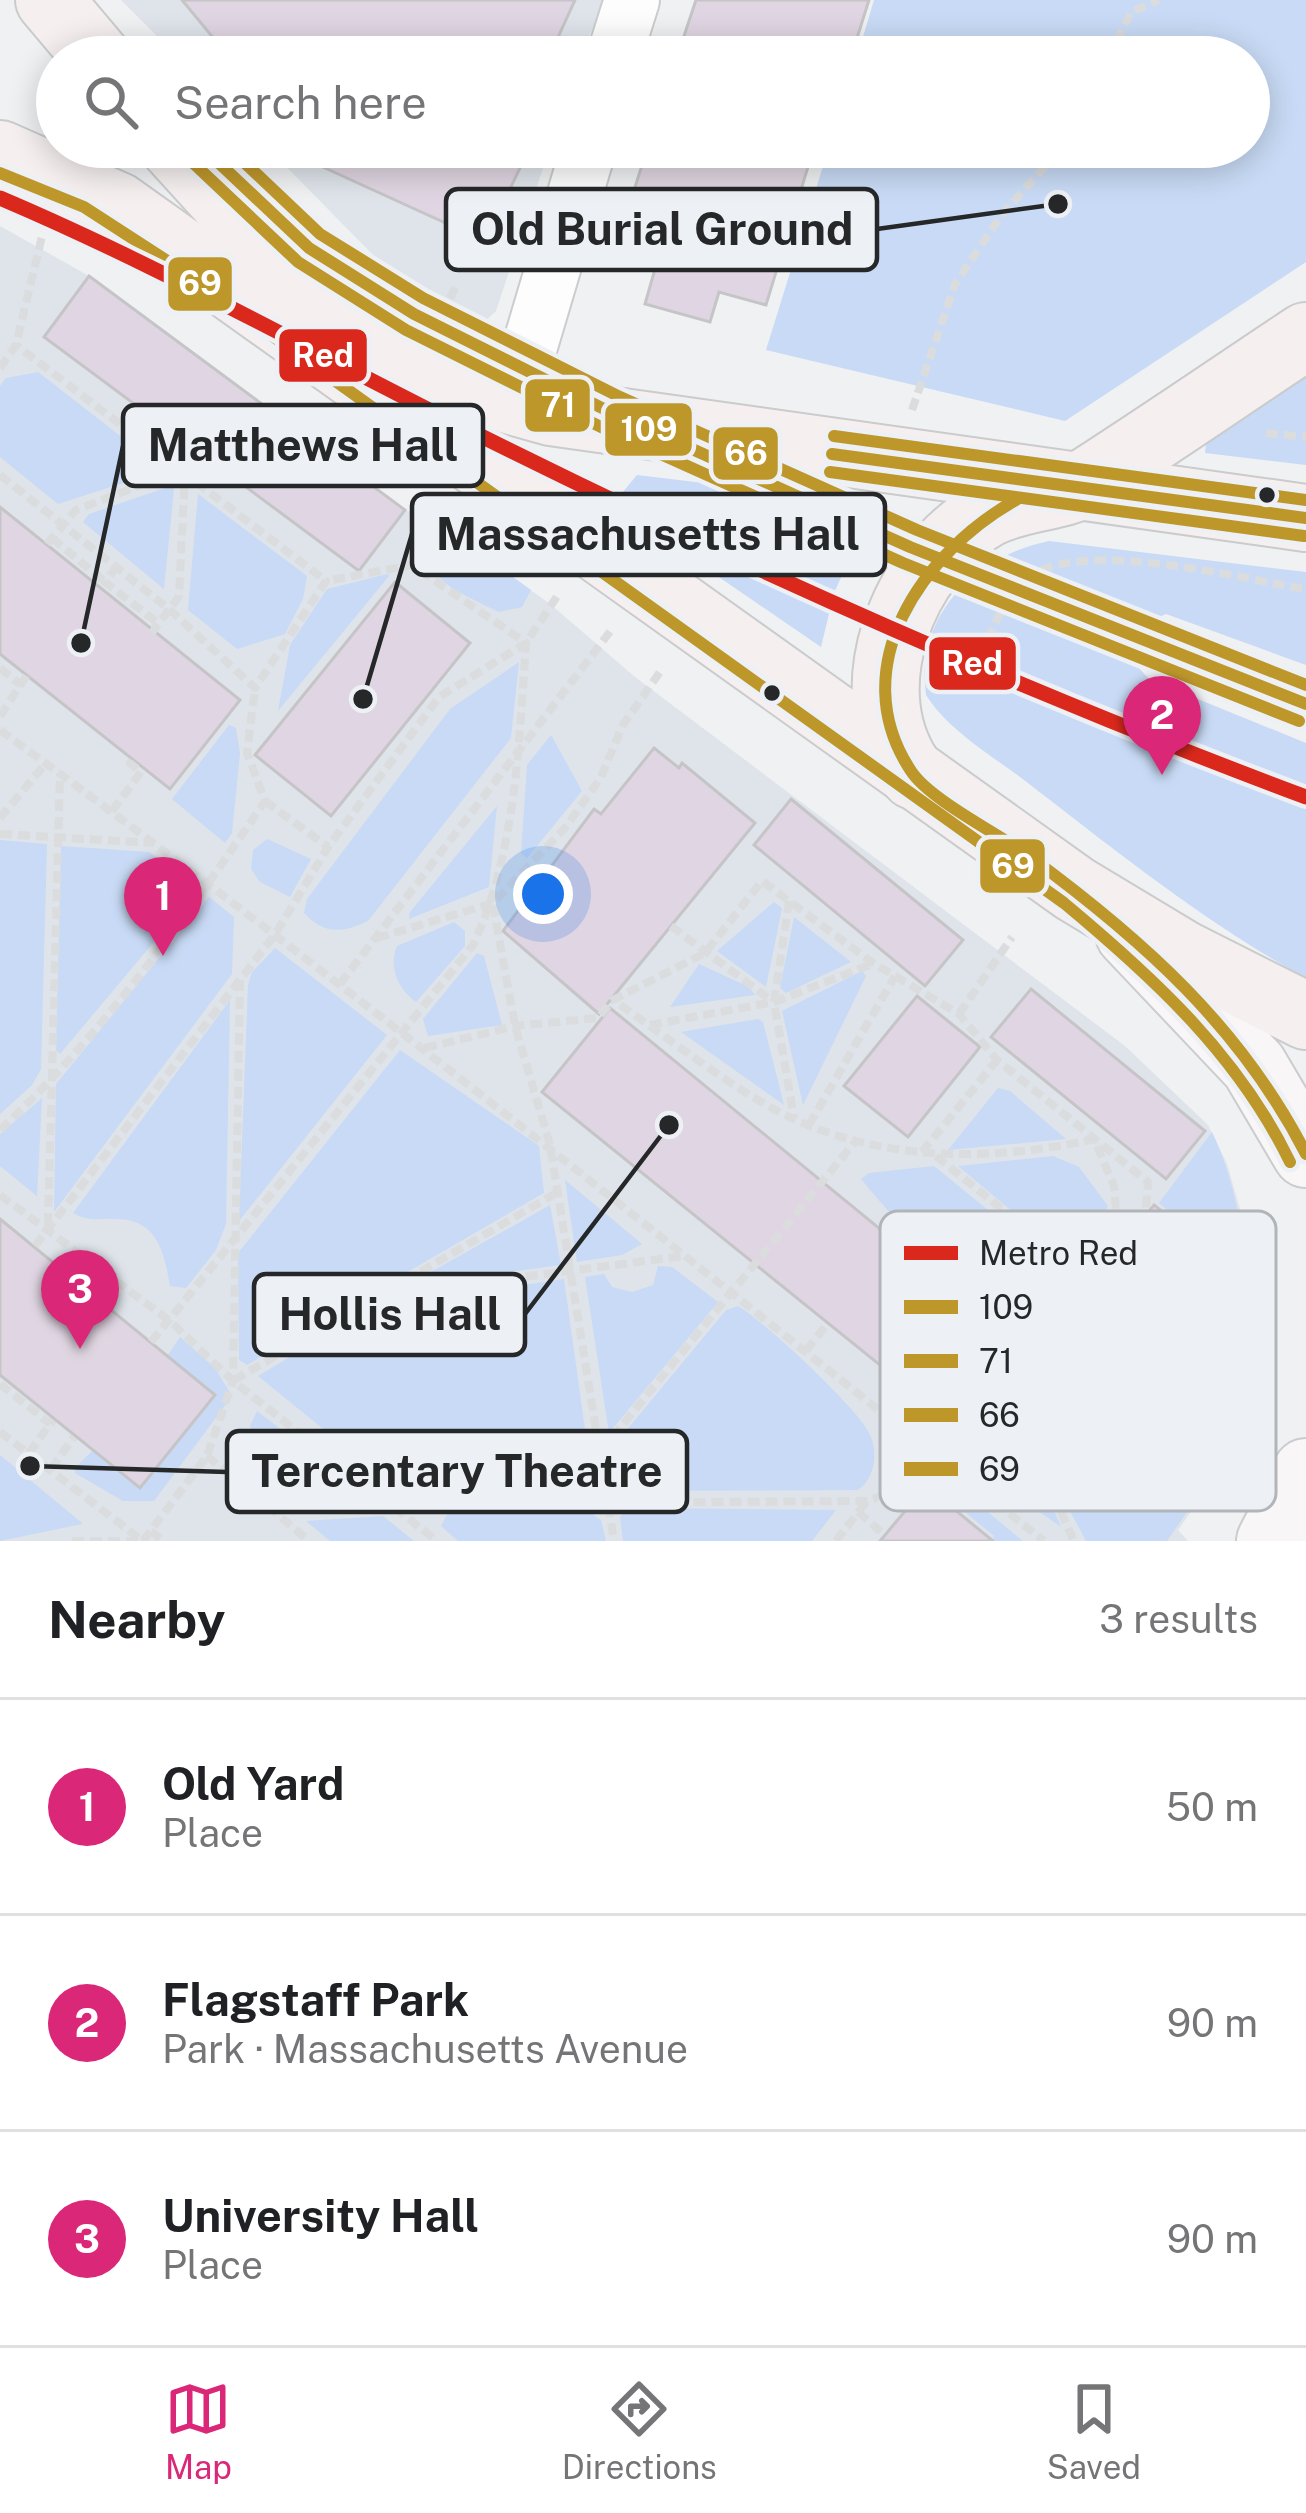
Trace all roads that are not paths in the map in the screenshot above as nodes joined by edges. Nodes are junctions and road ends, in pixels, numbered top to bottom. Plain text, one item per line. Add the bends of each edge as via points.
1 (49, 0) edge
2 (632, 0) edge
3 (79, 36) edge
4 (621, 36) edge
5 (0, 154) edge
6 (193, 168) edge
7 (584, 168) edge
8 (301, 286) junction
9 (1306, 336) edge
10 (513, 404) junction
11 (419, 418) junction
12 (1076, 489) junction
13 (1306, 518) edge
14 (1134, 636) dead end
15 (1306, 704) edge
16 (914, 776) junction
17 (1075, 889) junction
18 (1306, 1016) edge
19 (1306, 1154) edge
20 (1306, 1472) edge
21 (1270, 1541) edge

1 - 3 main road
2 - 4 street
5 - 11 main road via 118,206
6 - 8 main road
7 - 10 street
8 - 10 main road via 399,356
8 - 11 main road
9 - 12 main road
10 - 12 main road
11 - 16 main road
12 - 13 main road
12 - 16 main road via 987,514 941,549 916,584 894,635 888,688 895,742
14 - 15 lane
16 - 17 main road
17 - 18 main road
17 - 19 main road via 1228,1034 1267,1082
20 - 21 main road

